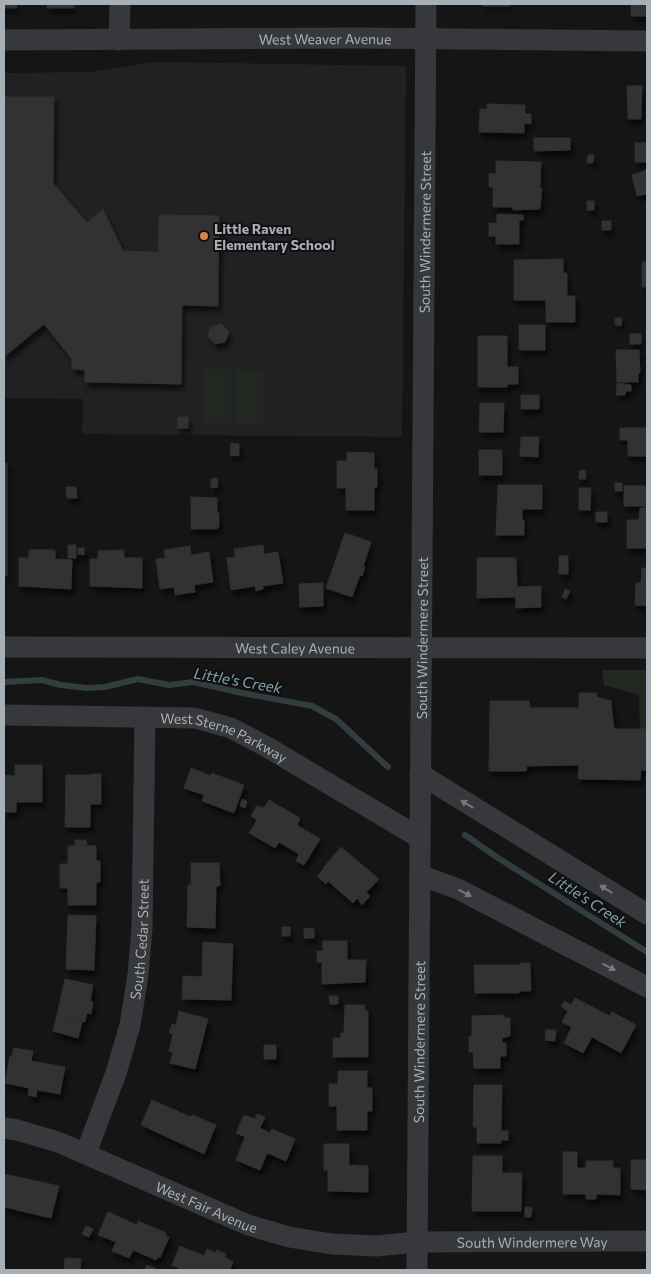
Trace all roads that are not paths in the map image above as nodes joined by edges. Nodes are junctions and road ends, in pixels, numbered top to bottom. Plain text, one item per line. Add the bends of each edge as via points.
1 (120, 4) edge
2 (426, 4) edge
3 (4, 40) edge
4 (120, 40) junction
5 (426, 40) junction
6 (647, 41) edge
7 (4, 647) edge
8 (421, 647) junction
9 (647, 648) edge
10 (4, 715) edge
11 (145, 717) junction
12 (420, 774) junction
13 (420, 838) junction
14 (420, 875) junction
15 (647, 914) edge
16 (647, 987) edge
17 (4, 1128) edge
18 (86, 1153) junction
19 (647, 1241) edge
20 (417, 1242) junction
21 (417, 1270) edge

1 - 4 street
2 - 5 street, South Windermere Street
3 - 4 street, West Weaver Avenue
4 - 5 street, West Weaver Avenue
5 - 6 street, West Weaver Avenue
5 - 8 street, South Windermere Street
7 - 8 street, West Caley Avenue
8 - 9 street, West Caley Avenue
8 - 12 street, South Windermere Street
10 - 11 street, West Sterne Parkway
11 - 13 street, West Sterne Parkway via 195,718 231,728
11 - 18 street, South Cedar Street via 142,928 138,975 130,1024 116,1073
12 - 13 street, South Windermere Street
15 -> 12 street
13 - 14 street, South Windermere Street
14 -> 16 street via 458,889
14 - 20 street, South Windermere Street
17 - 18 street, West Fair Avenue
18 - 20 street, West Fair Avenue via 248,1225 290,1237 332,1244 376,1246
19 - 20 street, South Windermere Way
20 - 21 street, South Windermere Street

